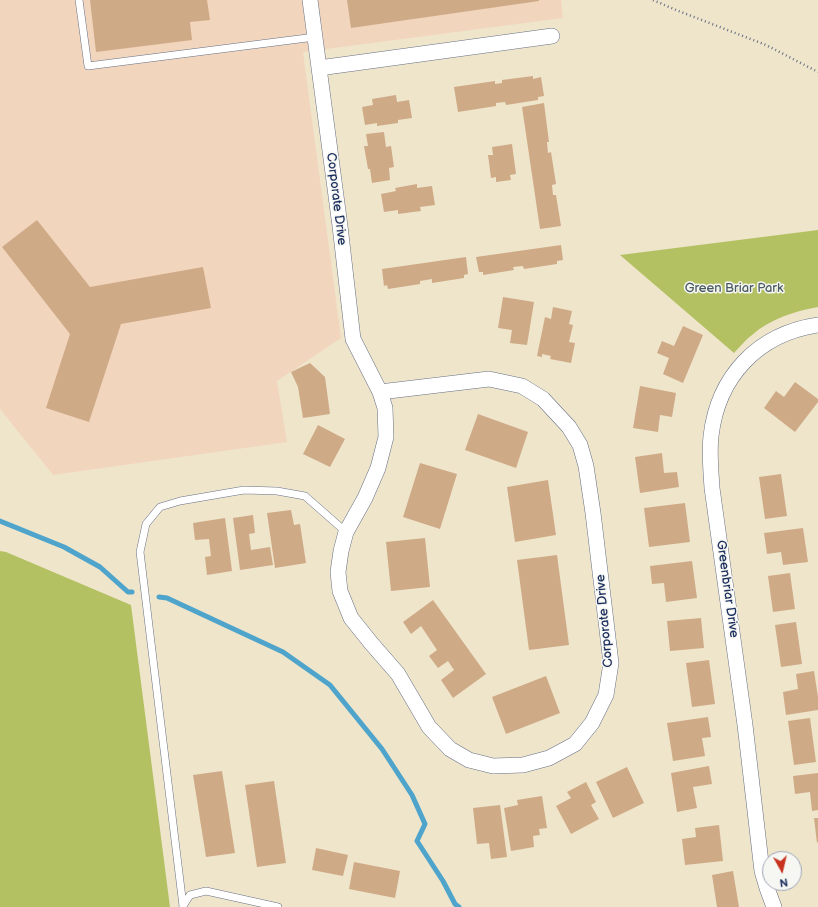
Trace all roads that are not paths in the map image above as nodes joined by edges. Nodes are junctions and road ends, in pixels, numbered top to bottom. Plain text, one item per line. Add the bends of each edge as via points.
1 (79, 0) edge
2 (310, 0) edge
3 (552, 36) dead end
4 (315, 37) junction
5 (319, 68) junction
6 (818, 325) edge
7 (380, 392) junction
8 (346, 532) junction
9 (184, 907) edge
10 (278, 907) edge
11 (774, 907) edge

1 - 4 lane via 88,66
2 - 4 street, Corporate Drive
3 - 5 street
4 - 5 street, Corporate Drive
5 - 7 street, Corporate Drive via 352,339
6 - 11 street, Greenbriar Drive via 779,336 759,348 742,363 732,376 718,404 711,437 712,488 745,725 762,871
7 - 8 street, Corporate Drive via 385,408 386,437 378,468
7 - 8 street, Corporate Drive via 488,379 522,386 543,399 569,427 580,445 593,513 611,663 606,695 592,723 575,744 549,758 523,765 493,766 469,760 450,749 428,727 398,674 351,618 340,591 338,572
8 - 9 lane via 305,496 277,490 244,490 180,501 160,507 146,524 140,552
9 - 10 lane via 190,895 206,891

